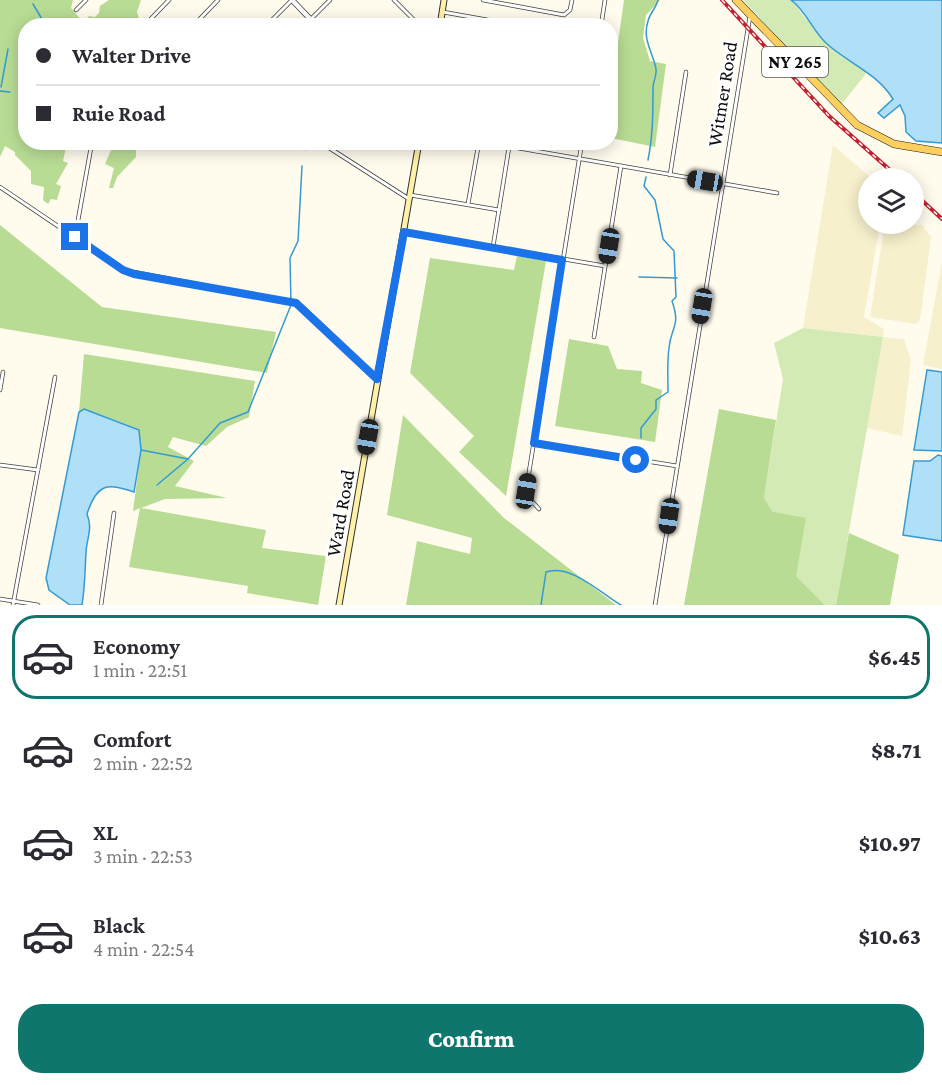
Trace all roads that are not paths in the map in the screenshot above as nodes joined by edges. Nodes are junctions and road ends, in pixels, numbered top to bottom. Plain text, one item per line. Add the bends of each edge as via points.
1 (86, 0) edge
2 (169, 0) edge
3 (218, 0) edge
4 (292, 0) edge
5 (330, 0) edge
6 (394, 0) edge
7 (444, 0) edge
8 (483, 0) edge
9 (572, 0) edge
10 (605, 0) edge
11 (736, 0) edge
12 (76, 10) dead end
13 (442, 12) junction
14 (750, 14) junction
15 (152, 18) edge
16 (201, 18) edge
17 (274, 18) edge
18 (310, 18) edge
19 (312, 18) edge
20 (412, 18) edge
21 (441, 18) edge
22 (471, 18) edge
23 (602, 18) edge
24 (686, 72) dead end
25 (91, 150) edge
26 (333, 150) edge
27 (418, 150) edge
28 (478, 150) edge
29 (509, 150) edge
30 (529, 150) edge
31 (581, 150) edge
32 (536, 151) joint
33 (942, 152) edge
34 (579, 159) junction
35 (621, 166) junction
36 (670, 175) junction
37 (722, 183) junction
38 (0, 187) edge
39 (777, 193) dead end
40 (410, 197) junction
41 (468, 204) junction
42 (499, 210) junction
43 (404, 232) junction
44 (75, 237) junction
45 (493, 247) junction
46 (562, 260) junction
47 (606, 266) junction
48 (594, 337) dead end
49 (3, 372) dead end
50 (55, 377) dead end
51 (377, 379) junction
52 (0, 390) edge
53 (534, 443) junction
54 (0, 465) edge
55 (677, 466) junction
56 (38, 470) junction
57 (539, 509) dead end
58 (114, 513) dead end
59 (0, 599) edge
60 (14, 603) edge
61 (38, 605) edge
62 (101, 605) edge
63 (339, 605) edge
64 (655, 605) edge

1 - 12 street
2 - 15 street
3 - 16 street
4 - 17 street
4 - 18 street
5 - 19 street
6 - 20 street
7 - 13 main road
8 - 9 street via 564,15
10 - 23 street
11 - 14 main road, NY 265
13 - 21 main road
13 - 22 street
14 - 33 main road, NY 265 via 857,125 902,146
14 - 37 street, Witmer Road
24 - 36 street
25 - 44 street
26 - 40 street
27 - 40 main road, Ward Road
28 - 41 street
29 - 42 street
30 - 32 street
31 - 34 street
32 - 34 street
34 - 35 street
34 - 46 street
35 - 36 street
35 - 47 street
36 - 37 street
37 - 39 street
37 - 55 street, Witmer Road
38 - 44 street
40 - 41 street
40 - 43 main road, Ward Road
41 - 42 street
42 - 45 street
43 - 45 street
43 - 51 main road, Ward Road
44 - 51 street via 134,274 296,303
45 - 46 street
46 - 47 street
46 - 53 street
47 - 48 street
49 - 52 street
50 - 56 street
51 - 63 main road, Ward Road
53 - 55 street
53 - 57 street via 526,491
54 - 56 street
55 - 64 street, Witmer Road
56 - 60 street
58 - 62 street
59 - 60 street
60 - 61 street

